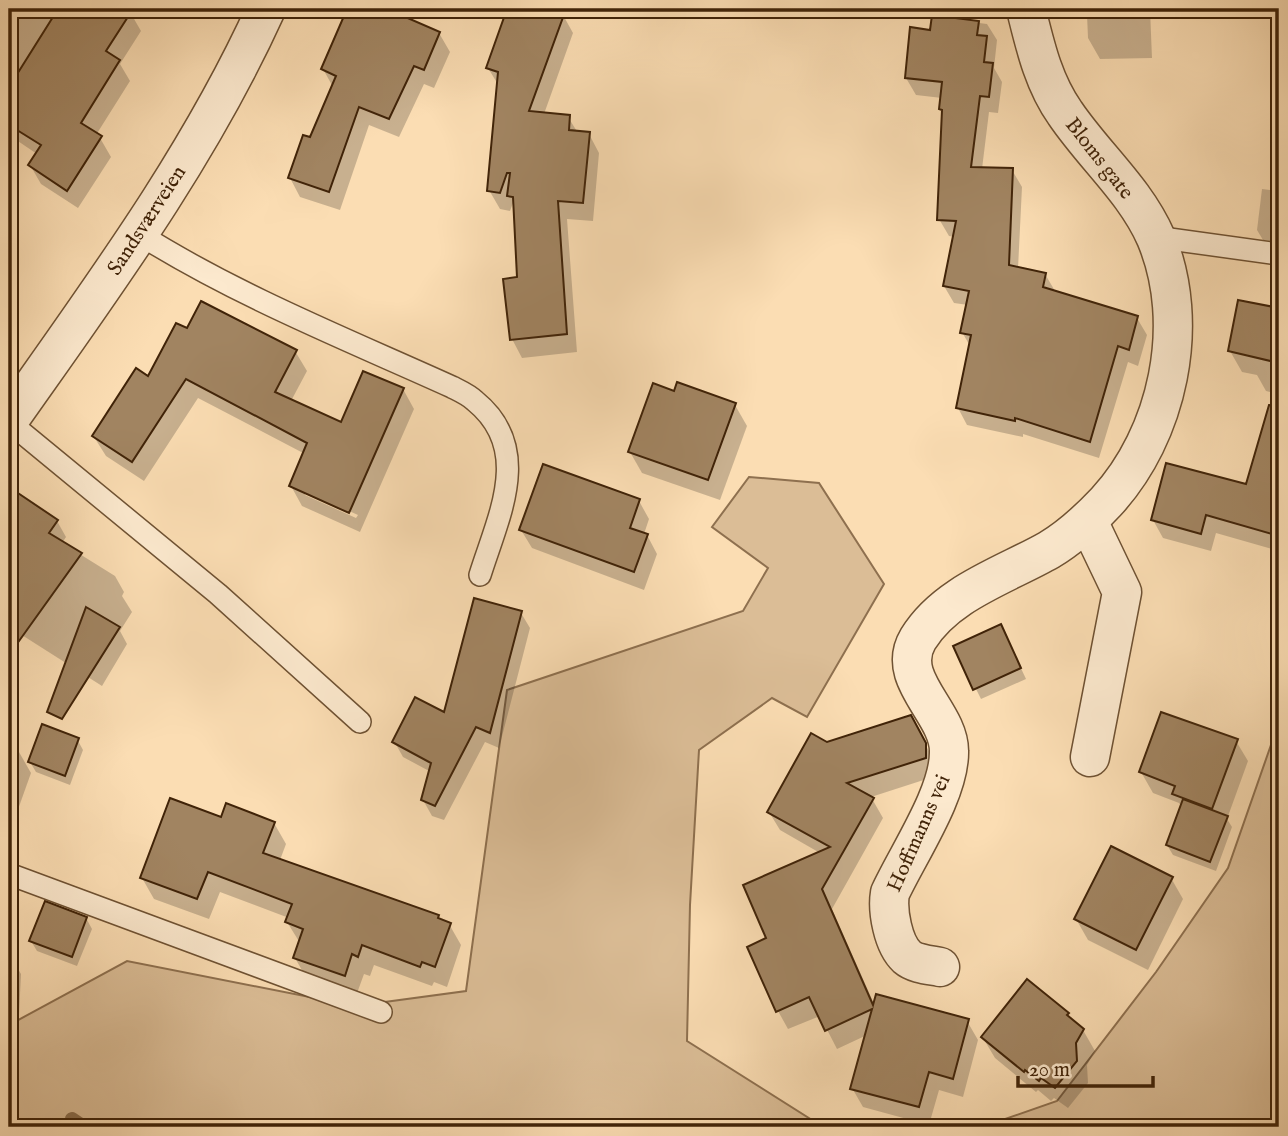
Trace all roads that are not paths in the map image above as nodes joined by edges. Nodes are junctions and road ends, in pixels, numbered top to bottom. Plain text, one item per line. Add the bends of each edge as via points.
1 (266, 9) edge
2 (1026, 9) edge
3 (139, 234) junction
4 (1156, 237) junction
5 (1279, 254) edge
6 (1172, 307) joint
7 (9, 421) edge
8 (1088, 521) junction
9 (480, 575) dead end
10 (360, 722) dead end
11 (1090, 757) dead end
12 (9, 874) edge
13 (940, 967) dead end
14 (381, 1012) dead end

1 - 3 street, Sandsværveien via 217,106
2 - 4 street, Bloms gate via 1042,68 1064,112 1129,192
3 - 7 street, Sandsværveien
3 - 9 lane via 254,299 475,401 498,429 509,464 506,492
4 - 5 lane
4 - 6 street, Bloms gate
6 - 8 street, Hoffmanns vei via 1172,349 1158,414 1137,462
7 - 10 lane via 218,594
8 - 11 street via 1122,592
8 - 13 street, Hoffmanns vei via 1051,548 962,597 938,614 917,640 912,656 914,675 945,730 947,769 940,794 890,893 888,908 908,957
12 - 14 lane

